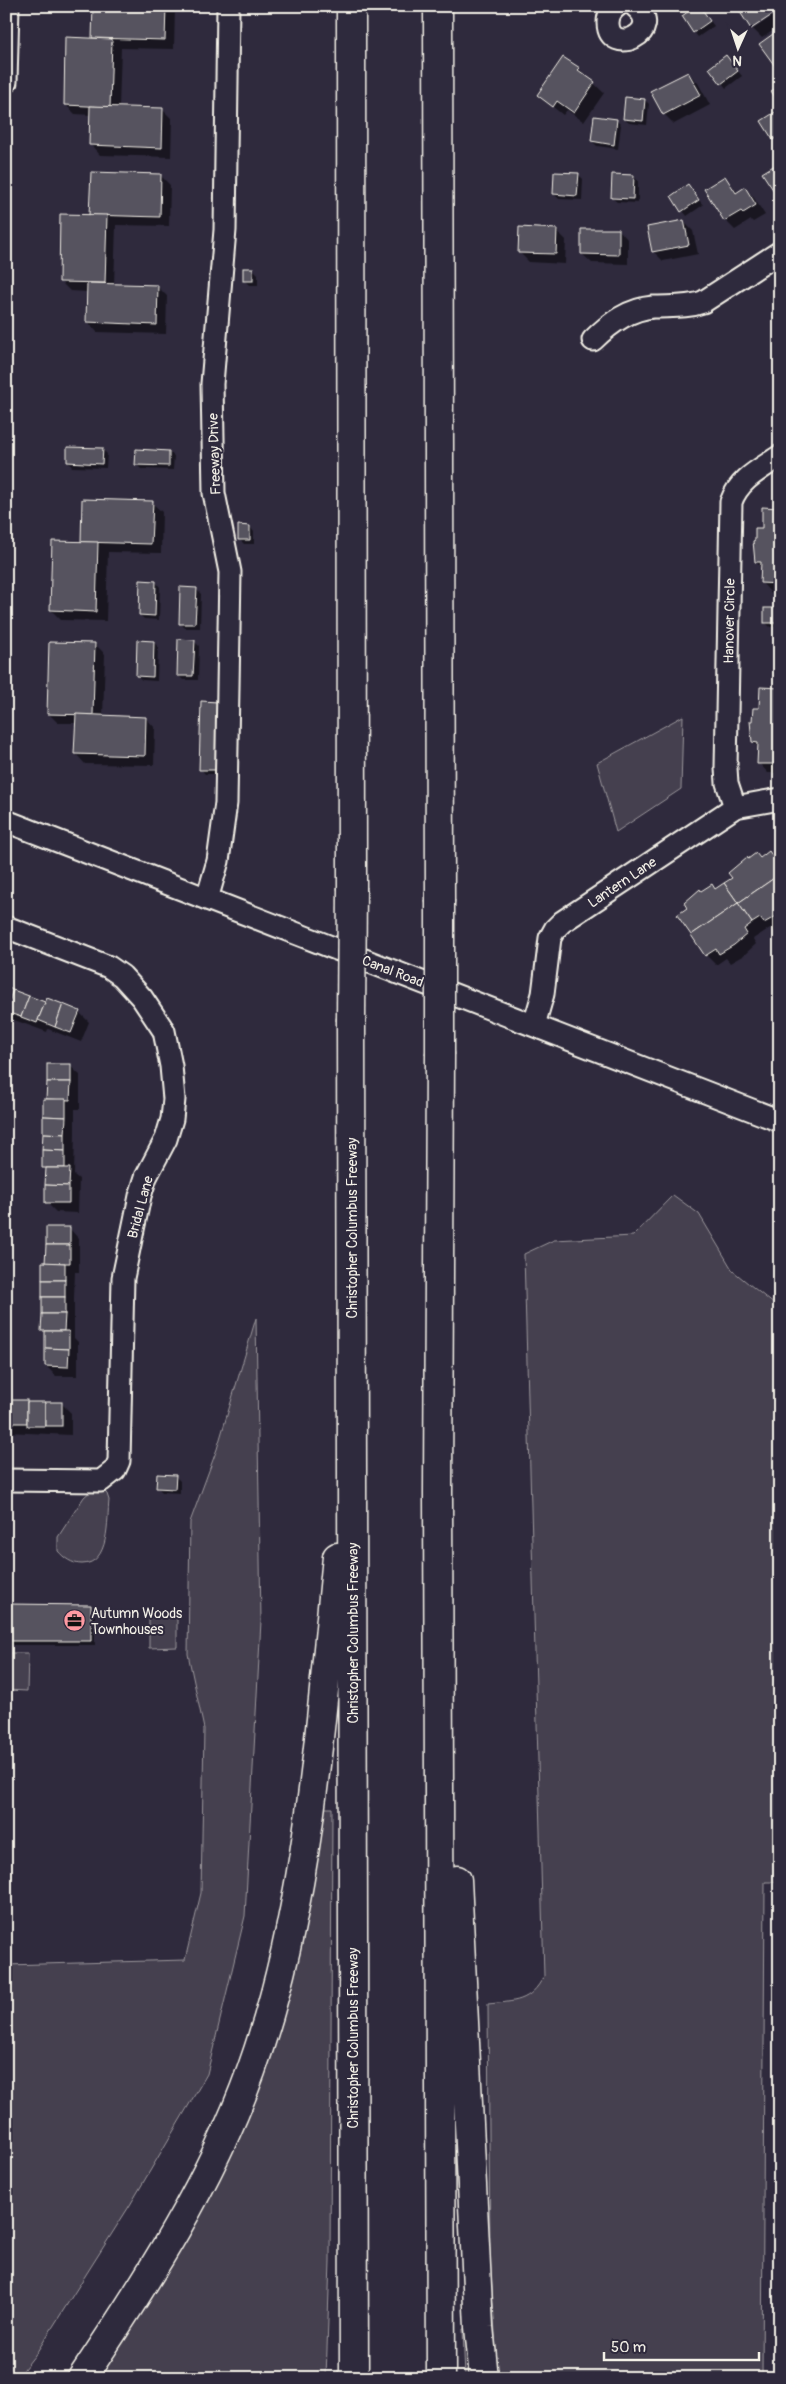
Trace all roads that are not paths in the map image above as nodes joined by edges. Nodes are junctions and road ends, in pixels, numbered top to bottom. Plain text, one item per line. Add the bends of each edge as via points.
1 (8, 6) edge
2 (228, 6) edge
3 (351, 6) edge
4 (438, 6) edge
5 (617, 6) edge
6 (641, 11) edge
7 (6, 82) edge
8 (780, 252) edge
9 (593, 340) dead end
10 (780, 456) edge
11 (780, 799) edge
12 (735, 807) junction
13 (6, 821) edge
14 (207, 899) junction
15 (6, 927) edge
16 (534, 1025) junction
17 (780, 1121) edge
18 (353, 1415) junction
19 (6, 1480) edge
20 (438, 1492) junction
21 (82, 2378) edge
22 (354, 2378) edge
23 (441, 2378) edge
24 (484, 2378) edge

1 - 7 street
2 - 14 street, Freeway Drive via 225,230 212,384 214,492 230,572 226,793 221,843
3 - 18 highway, Christopher Columbus Freeway, bridge
4 - 20 highway, bridge
5 - 6 street via 610,14 608,26 620,39 632,39 642,32
8 - 9 street via 703,302 637,310 607,326
10 - 12 street, Hanover Circle via 743,481 731,502 726,768
11 - 12 street, Lantern Lane
12 - 16 street, Lantern Lane via 555,929 550,938 543,994
13 - 14 street, Canal Road
14 - 16 street, Canal Road
15 - 19 street, Bridal Lane via 109,967 133,985 164,1031 174,1099 166,1139 140,1196 123,1278 119,1461 115,1470 101,1481
16 - 17 street, Canal Road
18 - 21 highway via 306,1847 292,1926 273,2000 250,2073 201,2184 153,2269
18 - 22 highway, Christopher Columbus Freeway
20 - 23 highway
20 - 24 highway

